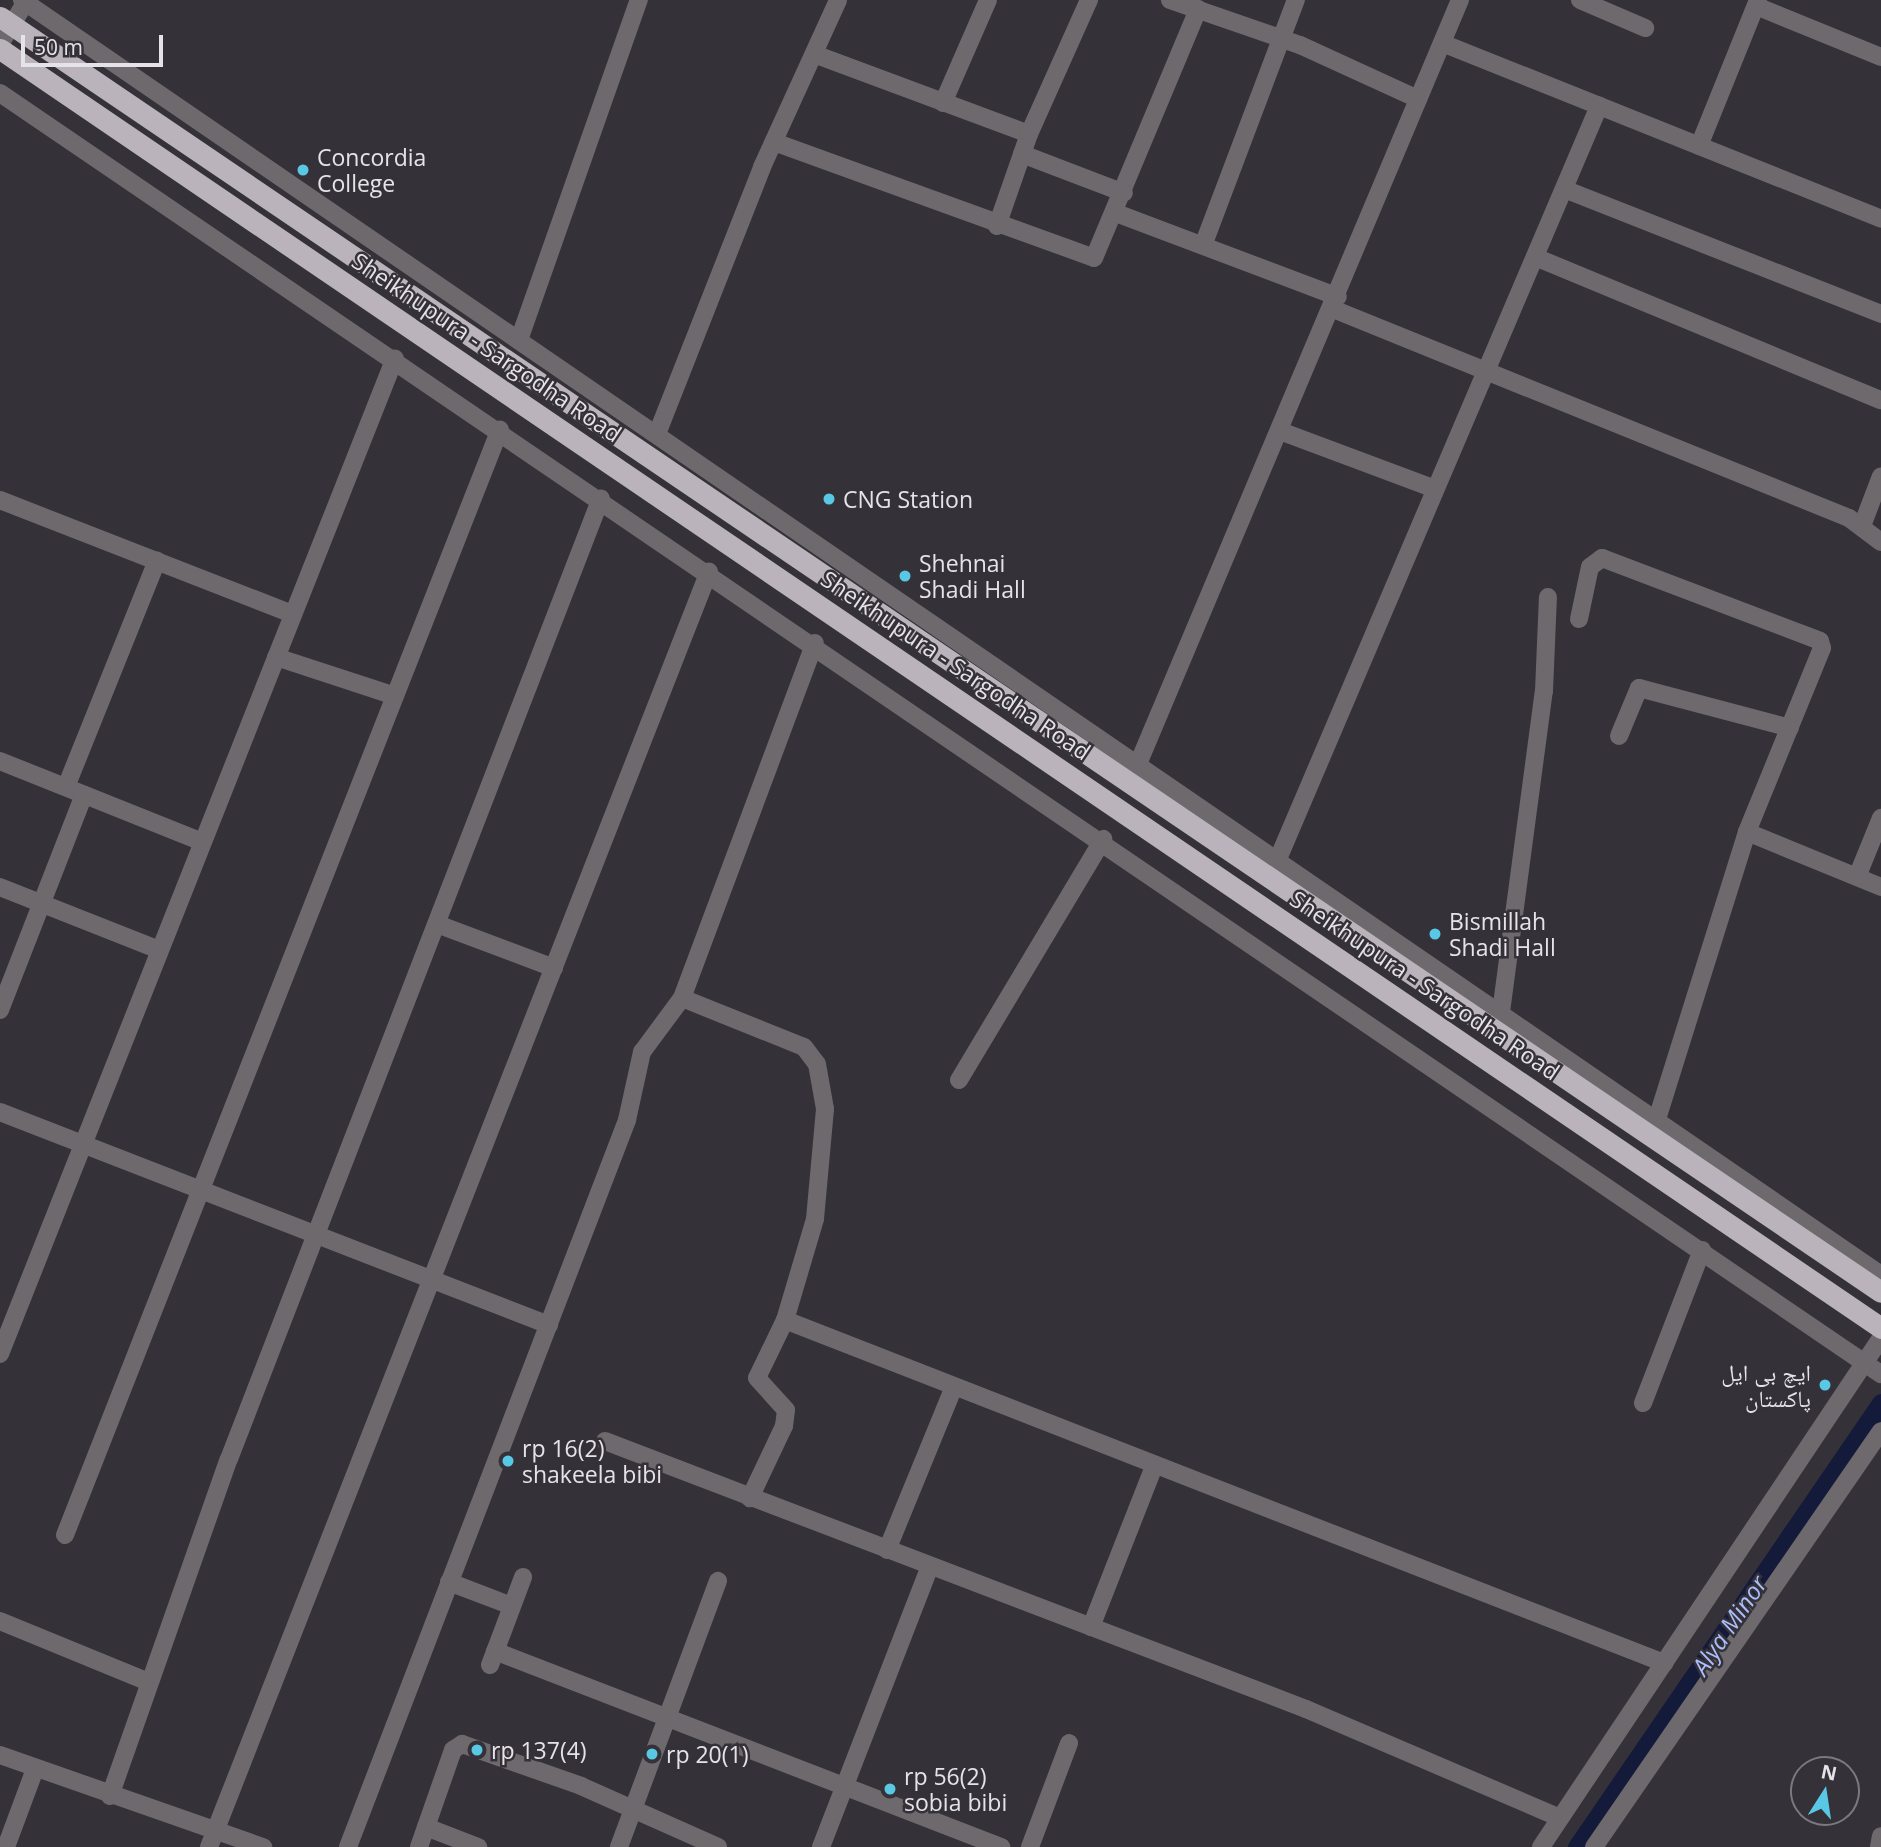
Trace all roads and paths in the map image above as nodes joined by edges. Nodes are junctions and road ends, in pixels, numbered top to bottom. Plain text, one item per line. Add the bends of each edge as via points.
1 (639, 0) edge
2 (838, 0) edge
3 (988, 0) edge
4 (1090, 0) edge
5 (1170, 0) edge
6 (1296, 0) edge
7 (1460, 0) edge
8 (1580, 0) edge
9 (25, 1) edge
10 (1757, 3) edge
11 (1209, 8) edge
12 (6, 21) edge
13 (1645, 27) dead end
14 (1282, 39) junction
15 (1442, 43) junction
16 (0, 46) edge
17 (814, 54) junction
18 (1881, 57) edge
19 (0, 93) edge
20 (1418, 99) junction
21 (943, 103) junction
22 (1599, 106) junction
23 (1029, 134) junction
24 (774, 142) junction
25 (1699, 146) junction
26 (1022, 154) junction
27 (1564, 189) junction
28 (1124, 193) junction
29 (1115, 213) junction
30 (1881, 219) edge
31 (997, 226) junction
32 (1204, 243) junction
33 (1535, 257) junction
34 (1335, 303) junction
35 (1881, 314) edge
36 (519, 340) junction
37 (395, 358) junction
38 (1485, 373) junction
39 (1881, 400) edge
40 (500, 429) junction
41 (1280, 432) junction
42 (657, 434) junction
43 (1881, 476) edge
44 (1435, 489) junction
45 (601, 498) junction
46 (0, 500) edge
47 (1862, 526) junction
48 (1881, 542) edge
49 (157, 561) junction
50 (709, 571) junction
51 (1548, 597) dead end
52 (293, 614) junction
53 (1579, 619) dead end
54 (815, 643) junction
55 (276, 657) junction
56 (395, 696) junction
57 (1790, 728) junction
58 (1619, 736) dead end
59 (0, 761) edge
60 (1138, 764) junction
61 (66, 787) junction
62 (84, 795) junction
63 (1881, 818) edge
64 (1747, 832) junction
65 (1103, 839) junction
66 (200, 841) junction
67 (1278, 859) junction
68 (1857, 877) junction
69 (0, 887) edge
70 (1881, 887) edge
71 (41, 903) junction
72 (437, 923) junction
73 (159, 950) junction
74 (554, 968) junction
75 (682, 998) junction
76 (0, 1010) edge
77 (1501, 1012) junction
78 (959, 1080) dead end
79 (0, 1112) edge
80 (1657, 1119) junction
81 (84, 1146) junction
82 (201, 1191) junction
83 (317, 1235) junction
84 (1702, 1250) junction
85 (1881, 1275) edge
86 (433, 1279) junction
87 (1881, 1292) edge
88 (785, 1320) junction
89 (548, 1325) junction
90 (1881, 1328) edge
91 (1881, 1338) edge
92 (0, 1354) edge
93 (1863, 1361) junction
94 (1881, 1374) edge
95 (954, 1387) junction
96 (1643, 1403) dead end
97 (1881, 1431) edge
98 (605, 1441) dead end
99 (1154, 1466) junction
100 (750, 1498) junction
101 (65, 1535) dead end
102 (887, 1549) junction
103 (930, 1566) junction
104 (523, 1577) dead end
105 (719, 1581) dead end
106 (449, 1582) junction
107 (512, 1606) junction
108 (0, 1621) edge
109 (1091, 1627) junction
110 (1664, 1664) junction
111 (149, 1682) junction
112 (668, 1716) junction
113 (1069, 1743) dead end
114 (0, 1755) edge
115 (35, 1769) junction
116 (845, 1786) junction
117 (110, 1796) junction
118 (632, 1813) junction
119 (1560, 1818) junction
120 (426, 1827) junction
121 (1881, 1836) edge
122 (213, 1839) edge
123 (6, 1847) edge
124 (263, 1847) edge
125 (348, 1847) edge
126 (419, 1847) edge
127 (478, 1847) edge
128 (619, 1847) edge
129 (718, 1847) edge
130 (821, 1847) edge
131 (1001, 1847) edge
132 (1030, 1847) edge
133 (1541, 1847) edge
134 (1594, 1847) edge
135 (1879, 1847) edge

1 - 36 street
2 - 17 street
3 - 21 street
4 - 23 street
5 - 11 street
6 - 14 street
7 - 15 street
8 - 13 street
9 - 12 street
9 - 36 street
10 - 18 street
10 - 25 street
11 - 14 street
11 - 28 street
12 - 16 street
12 - 87 highway, Sheikhupura - Sargodha Road
14 - 20 street
14 - 32 street
15 - 20 street
15 - 22 street
16 - 90 highway, Sheikhupura - Sargodha Road
17 - 21 street
17 - 24 street
19 - 37 street
20 - 34 street
21 - 23 street
22 - 25 street
22 - 27 street
23 - 26 street
24 - 31 street
24 - 42 street
25 - 30 street
26 - 28 street
26 - 31 street
27 - 33 street
27 - 35 street
28 - 29 street
29 - 31 street via 1099,253 1090,258
29 - 32 street
32 - 34 street
33 - 38 street
33 - 39 street
34 - 38 street
34 - 41 street
36 - 42 street
37 - 40 street
37 - 52 street
38 - 44 street
38 - 47 street
40 - 45 street
40 - 56 street
41 - 44 street
41 - 60 street
42 - 60 street
43 - 47 street
44 - 67 street
45 - 50 street
45 - 72 street
46 - 49 street
47 - 48 street
49 - 52 street
49 - 61 street
50 - 54 street
50 - 74 street
51 - 77 street via 1544,691
52 - 55 street
53 - 57 street via 1590,567 1602,558 1820,641
54 - 65 street
54 - 75 street
55 - 56 street
55 - 66 street
56 - 82 street
57 - 58 street via 1639,688
57 - 64 street
59 - 61 street
60 - 67 street
61 - 62 street
62 - 66 street
62 - 71 street
63 - 68 street
64 - 68 street
64 - 80 street
65 - 78 street
65 - 84 street
66 - 73 street
67 - 77 street
68 - 70 street
69 - 71 street
71 - 73 street
71 - 76 street
72 - 74 street
72 - 83 street
73 - 81 street
74 - 86 street
75 - 88 street via 804,1047 820,1074 823,1184
75 - 89 street via 642,1052 627,1120
77 - 80 street
79 - 81 street
80 - 85 street
81 - 82 street
81 - 92 street
82 - 83 street
82 - 101 street
83 - 86 street
83 - 111 street
84 - 93 street
84 - 96 street
86 - 89 street
86 - 122 street
88 - 95 street
88 - 100 street via 757,1378 786,1410 784,1426
89 - 106 street
91 - 93 street
93 - 94 street
93 - 110 street
95 - 99 street
95 - 102 street
97 - 134 street
98 - 100 street
99 - 109 street
99 - 110 street
100 - 102 street
102 - 103 street
103 - 109 street
103 - 116 street
104 - 107 street
105 - 112 street
106 - 107 street
106 - 125 street
107 - 112 street via 492,1658
108 - 111 street
109 - 119 street via 1307,1709
110 - 119 street
111 - 117 street
112 - 116 street
112 - 118 street
113 - 132 street
114 - 115 street
115 - 117 street
115 - 123 street
116 - 130 street
116 - 131 street
117 - 122 street
118 - 120 street via 598,1793 461,1744 454,1748
118 - 128 street
118 - 129 street
119 - 133 street
120 - 126 street
120 - 127 street
121 - 135 street
122 - 124 street

